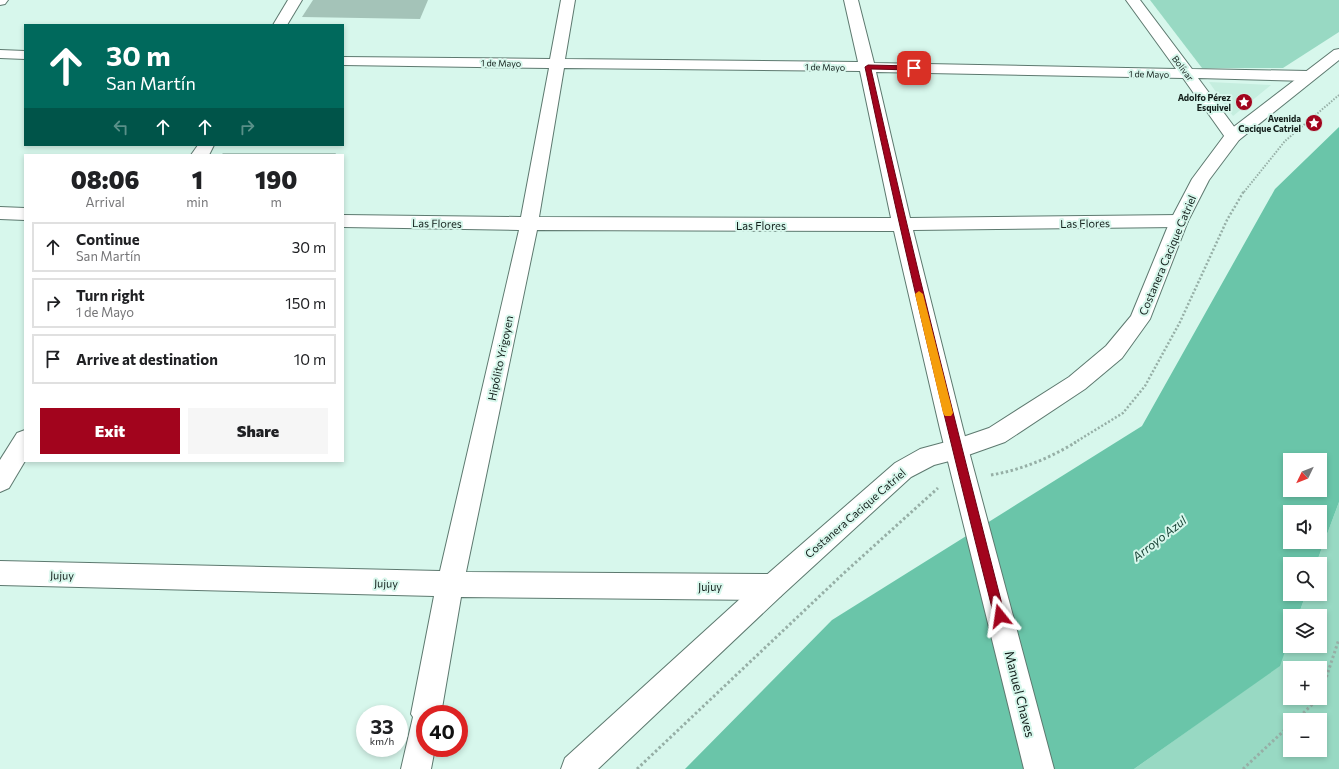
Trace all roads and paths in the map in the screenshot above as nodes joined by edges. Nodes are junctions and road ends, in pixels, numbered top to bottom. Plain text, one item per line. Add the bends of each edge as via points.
1 (295, 0) edge
2 (568, 0) edge
3 (851, 0) edge
4 (1133, 0) edge
5 (281, 24) edge
6 (1339, 53) edge
7 (0, 54) edge
8 (24, 55) edge
9 (344, 61) edge
10 (557, 63) junction
11 (868, 67) junction
12 (1188, 75) junction
13 (1308, 76) junction
14 (1233, 136) junction
15 (0, 213) edge
16 (24, 214) edge
17 (344, 221) edge
18 (1179, 221) junction
19 (529, 225) junction
20 (902, 226) junction
21 (24, 442) edge
22 (957, 449) junction
23 (0, 480) edge
24 (0, 573) edge
25 (450, 584) junction
26 (772, 587) junction
27 (1339, 639) edge
28 (1327, 676) edge
29 (428, 705) edge
30 (1312, 705) edge
31 (1303, 713) edge
32 (1283, 732) edge
33 (418, 757) edge
34 (416, 769) edge
35 (576, 769) edge
36 (1039, 769) edge
37 (1242, 769) edge

1 - 5 street
2 - 10 street, Hipólito Yrigoyen
3 - 11 street, Manuel Chaves
4 - 12 street, Bolívar
6 - 13 street, Costanera Cacique Catriel
7 - 8 street
9 - 10 street, 1 de Mayo
10 - 11 street, 1 de Mayo
10 - 19 street, Hipólito Yrigoyen
11 - 12 street, 1 de Mayo
11 - 20 street, Manuel Chaves
12 - 13 street, 1 de Mayo
12 - 14 street, Bolívar
13 - 14 street, Costanera Cacique Catriel
14 - 18 street, Costanera Cacique Catriel via 1201,178
15 - 16 street
17 - 19 street, Las Flores
18 - 20 street, Las Flores
18 - 22 street, Costanera Cacique Catriel via 1140,319 1114,352 1077,383 997,435
19 - 20 street, Las Flores
19 - 25 street, Hipólito Yrigoyen
20 - 22 street, Manuel Chaves
21 - 23 street
22 - 26 street, Costanera Cacique Catriel via 928,456 902,470
22 - 36 street, Manuel Chaves
24 - 25 street, Jujuy
25 - 26 street, Jujuy
25 - 29 street, Hipólito Yrigoyen
26 - 35 street, Costanera Cacique Catriel
27 - 28 path
30 - 31 path
32 - 37 path
33 - 34 street

